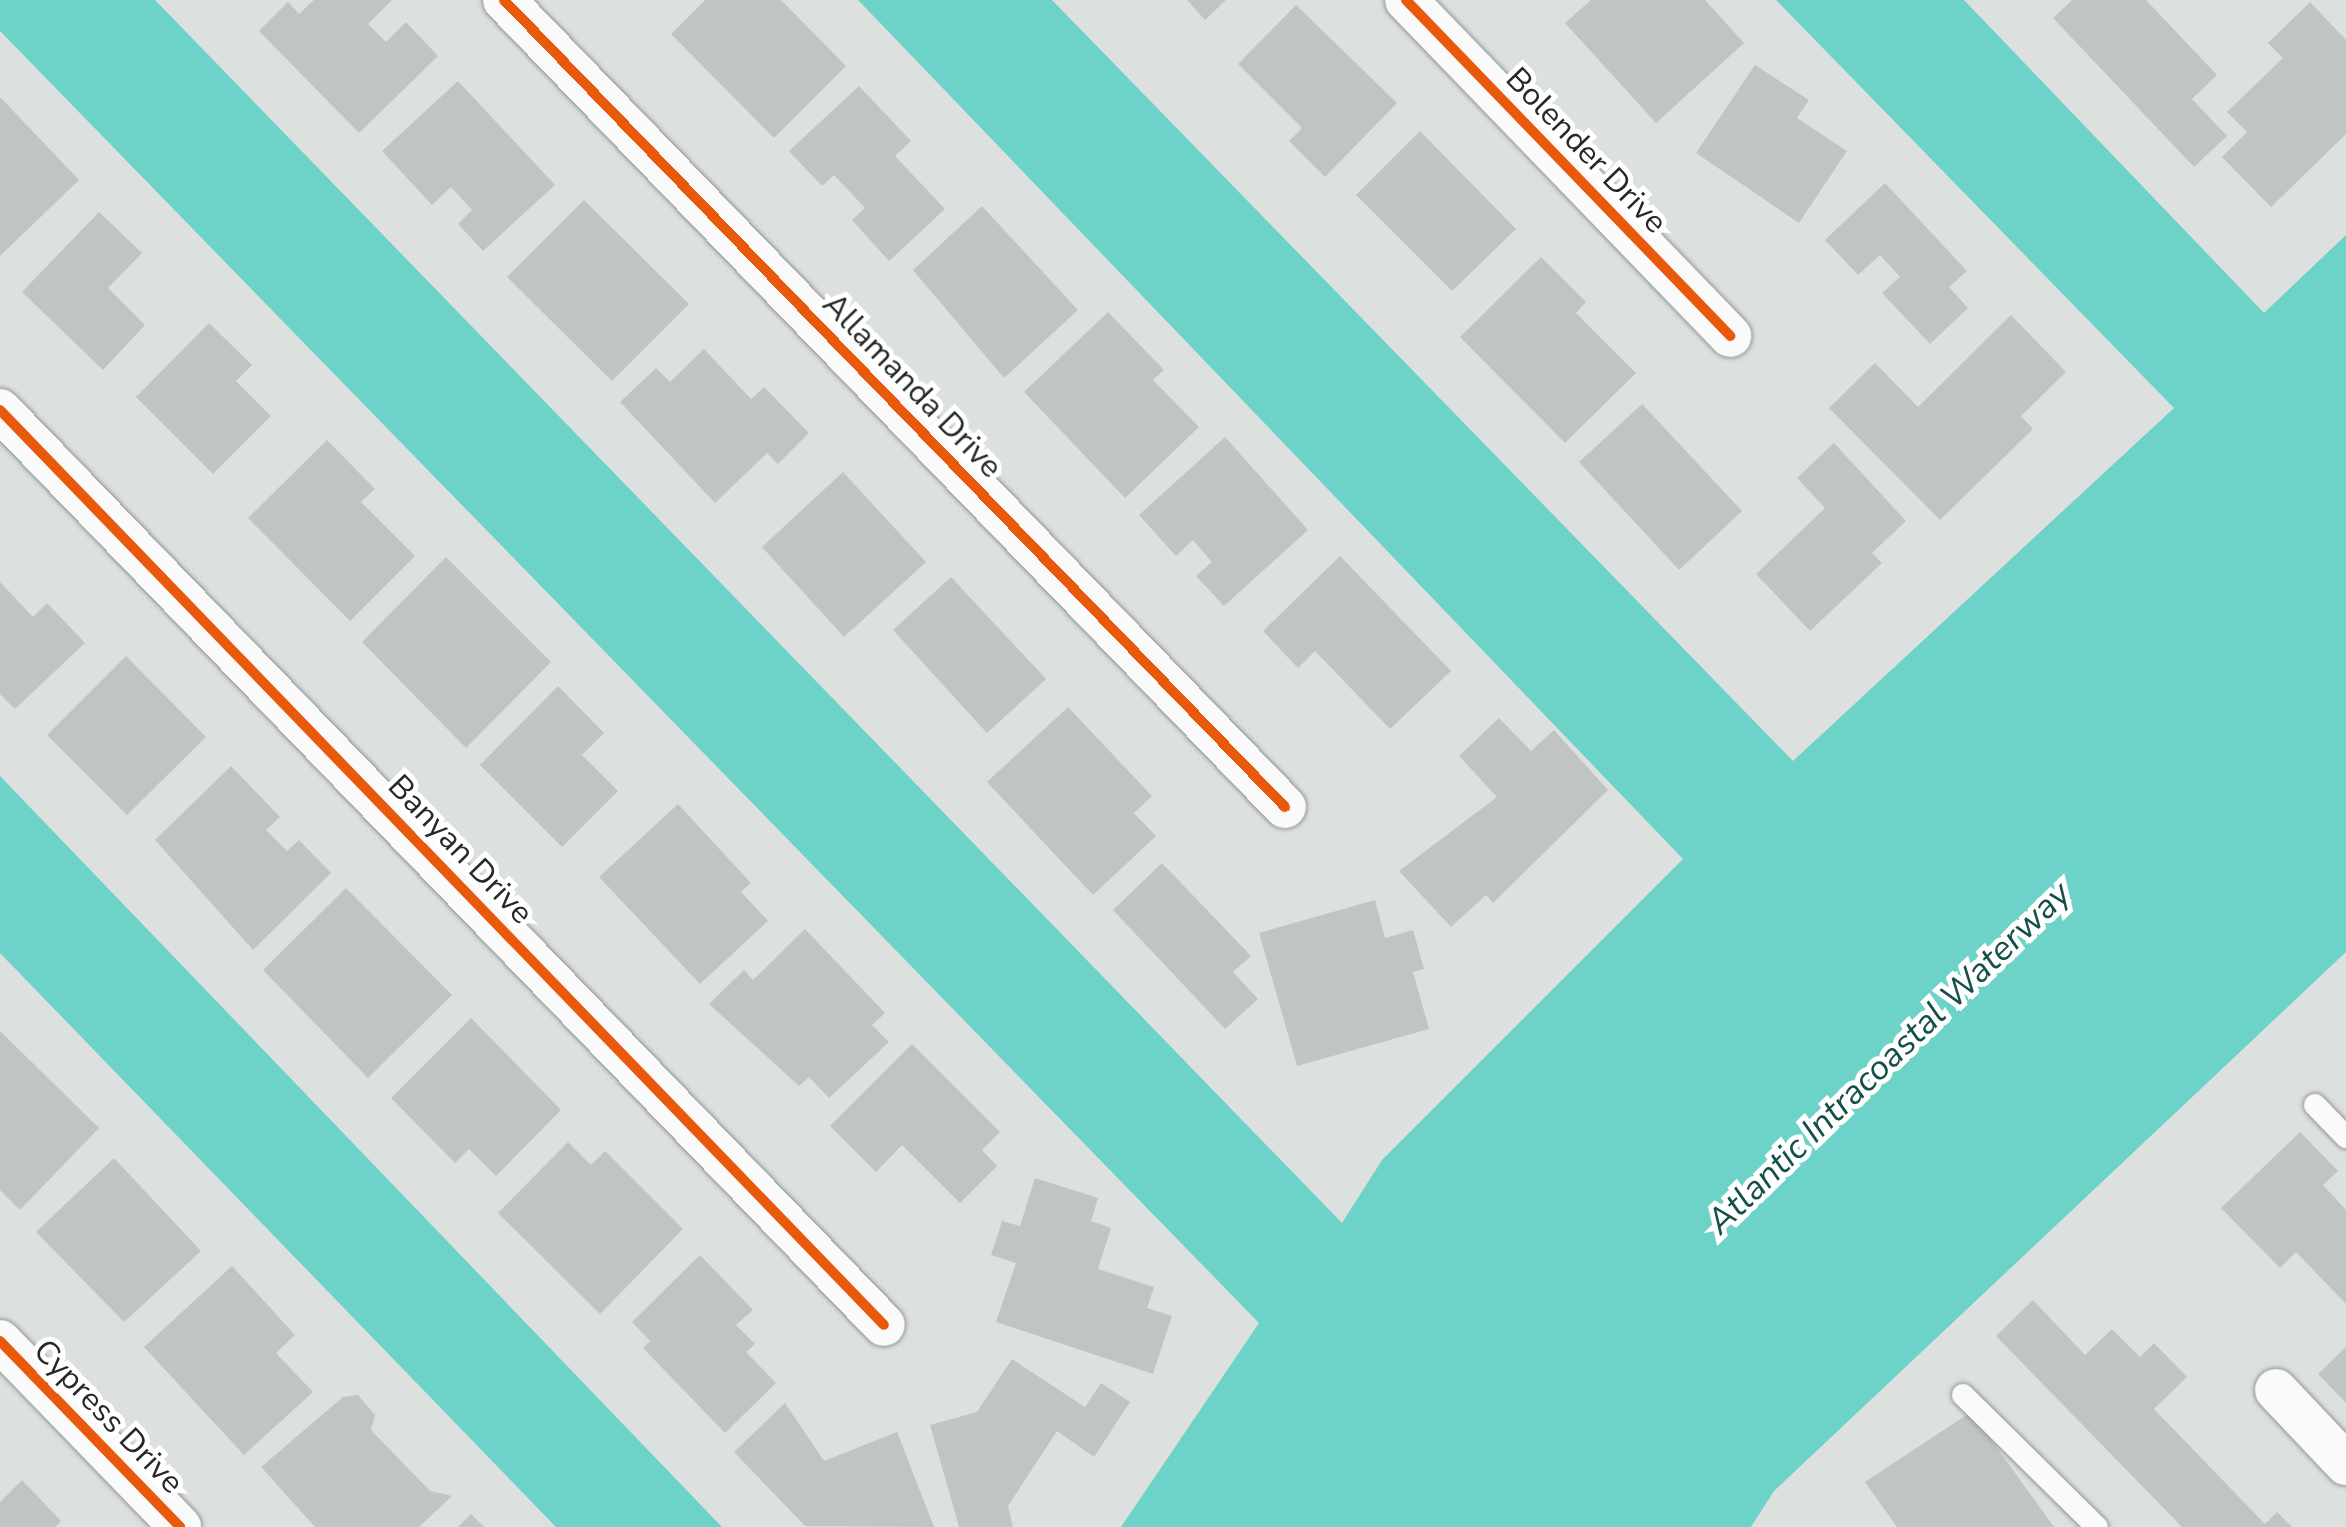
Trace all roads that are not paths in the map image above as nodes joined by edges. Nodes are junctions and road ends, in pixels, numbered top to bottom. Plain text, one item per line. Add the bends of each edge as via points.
1 (504, 0) edge
2 (1406, 0) edge
3 (1730, 336) dead end
4 (0, 410) edge
5 (1285, 807) dead end
6 (2315, 1105) dead end
7 (2346, 1137) edge
8 (884, 1324) dead end
9 (0, 1341) edge
10 (2276, 1390) dead end
11 (1963, 1395) dead end
12 (2346, 1464) edge
13 (180, 1527) edge
14 (2098, 1527) edge

1 - 5 street, Allamanda Drive
2 - 3 street, Bolender Drive
4 - 8 street, Banyan Drive
6 - 7 lane
9 - 13 street, Cypress Drive
10 - 12 street
11 - 14 lane

